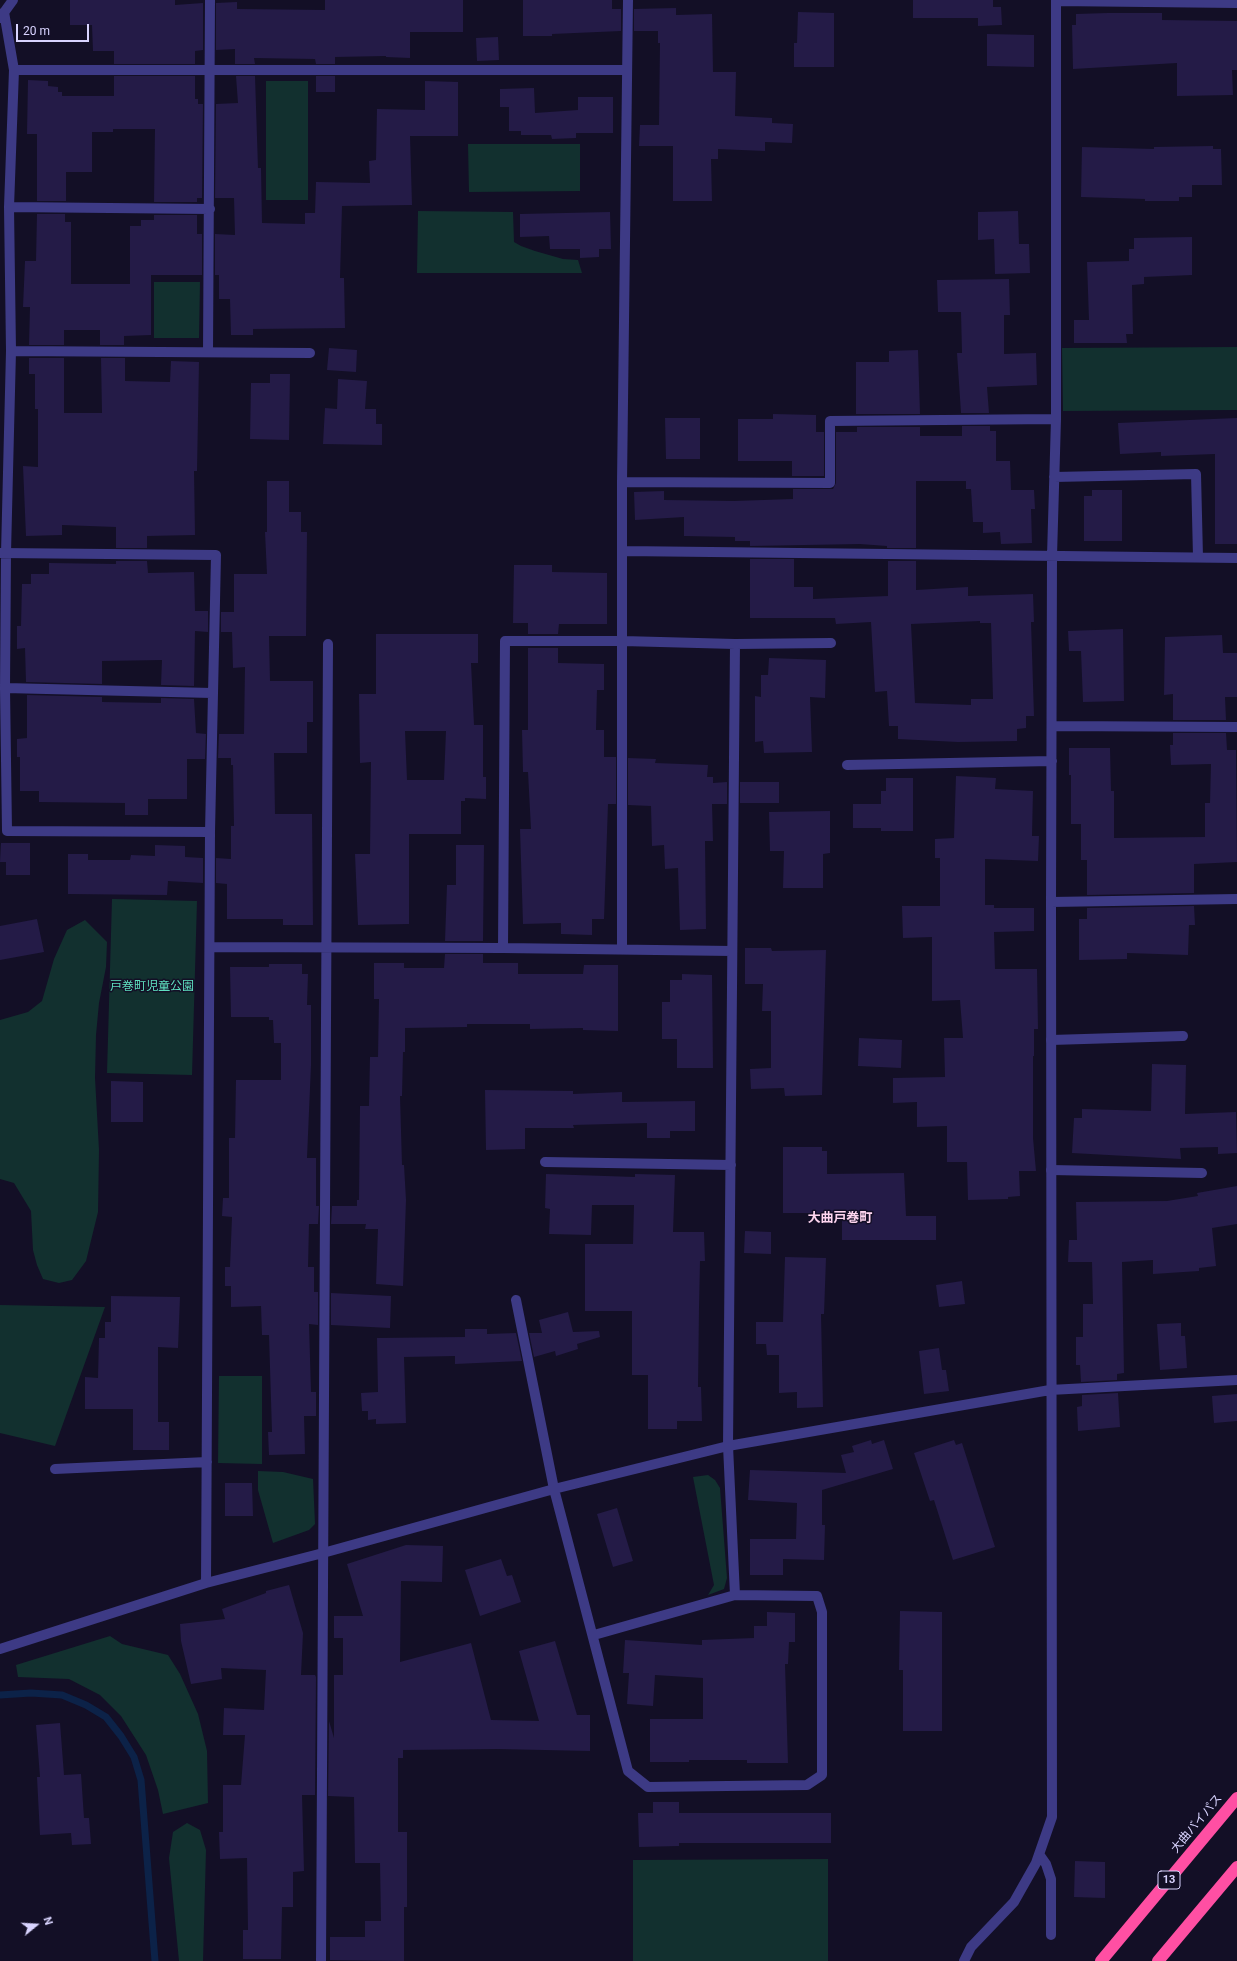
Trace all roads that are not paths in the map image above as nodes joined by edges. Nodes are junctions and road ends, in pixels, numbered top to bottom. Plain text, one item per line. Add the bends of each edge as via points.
1 (13, 0) edge
2 (210, 0) edge
3 (628, 0) edge
4 (1056, 0) edge
5 (1237, 3) edge
6 (2, 16) edge
7 (14, 70) junction
8 (209, 70) junction
9 (628, 70) junction
10 (9, 207) junction
11 (210, 209) junction
12 (5, 241) edge
13 (11, 351) junction
14 (208, 352) junction
15 (310, 353) dead end
16 (1056, 419) junction
17 (1054, 477) junction
18 (622, 482) junction
19 (623, 552) junction
20 (3, 553) edge
21 (1052, 556) junction
22 (1198, 557) junction
23 (1237, 558) edge
24 (623, 641) junction
25 (832, 643) dead end
26 (328, 644) dead end
27 (735, 644) junction
28 (5, 688) junction
29 (212, 693) junction
30 (1052, 726) junction
31 (1237, 727) edge
32 (3, 757) edge
33 (1052, 761) junction
34 (847, 765) dead end
35 (210, 832) junction
36 (1237, 899) edge
37 (1051, 902) junction
38 (210, 947) junction
39 (326, 947) junction
40 (504, 948) junction
41 (622, 950) junction
42 (732, 952) junction
43 (1183, 1036) dead end
44 (1051, 1040) junction
45 (545, 1162) dead end
46 (731, 1165) junction
47 (1051, 1170) junction
48 (1202, 1173) dead end
49 (516, 1300) dead end
50 (1237, 1380) edge
51 (1050, 1390) junction
52 (728, 1446) junction
53 (207, 1462) junction
54 (55, 1469) dead end
55 (554, 1489) junction
56 (323, 1553) junction
57 (206, 1583) junction
58 (735, 1595) junction
59 (594, 1635) junction
60 (0, 1649) edge
61 (1237, 1798) edge
62 (1039, 1854) junction
63 (1237, 1867) edge
64 (1052, 1935) dead end
65 (321, 1961) edge
66 (964, 1961) edge
67 (1101, 1961) edge
68 (1158, 1961) edge

1 - 6 street
2 - 8 street
3 - 9 street
4 - 5 street
4 - 16 street
6 - 7 street
7 - 8 street
7 - 10 street
8 - 9 street
8 - 11 street
9 - 18 street
10 - 11 street
10 - 12 street
11 - 14 street
12 - 13 street
13 - 14 street
13 - 20 street
14 - 15 street
16 - 17 street
16 - 18 street via 830,421 830,483
17 - 21 street
17 - 22 street via 1196,474
18 - 19 street
19 - 21 street
19 - 24 street
20 - 28 street
20 - 29 street via 216,555
21 - 22 street
21 - 30 street
22 - 23 street
24 - 27 street
24 - 40 street via 505,641
24 - 41 street
25 - 27 street
26 - 39 street
27 - 42 street
28 - 29 street
28 - 32 street
29 - 35 street
30 - 31 street
30 - 33 street
32 - 35 street via 7,831
33 - 34 street
33 - 37 street
35 - 38 street
36 - 37 street
37 - 44 street
38 - 39 street
38 - 53 street
39 - 40 street
39 - 56 street
40 - 41 street
41 - 42 street
42 - 46 street
43 - 44 street
44 - 47 street
45 - 46 street
46 - 52 street
47 - 48 street
47 - 51 street
49 - 55 street
50 - 51 street
51 - 52 street
51 - 62 street via 1052,1817
52 - 55 street
52 - 58 street
53 - 54 street
53 - 57 street
55 - 56 street
55 - 59 street
56 - 57 street
56 - 65 street
57 - 60 street
58 - 59 street
58 - 59 street via 817,1596 822,1612 822,1775 807,1785 648,1786 628,1772
61 - 67 highway, 大曲バイパス / 13
62 - 64 street via 1051,1879
62 - 66 street via 1014,1902 971,1948
63 - 68 highway

